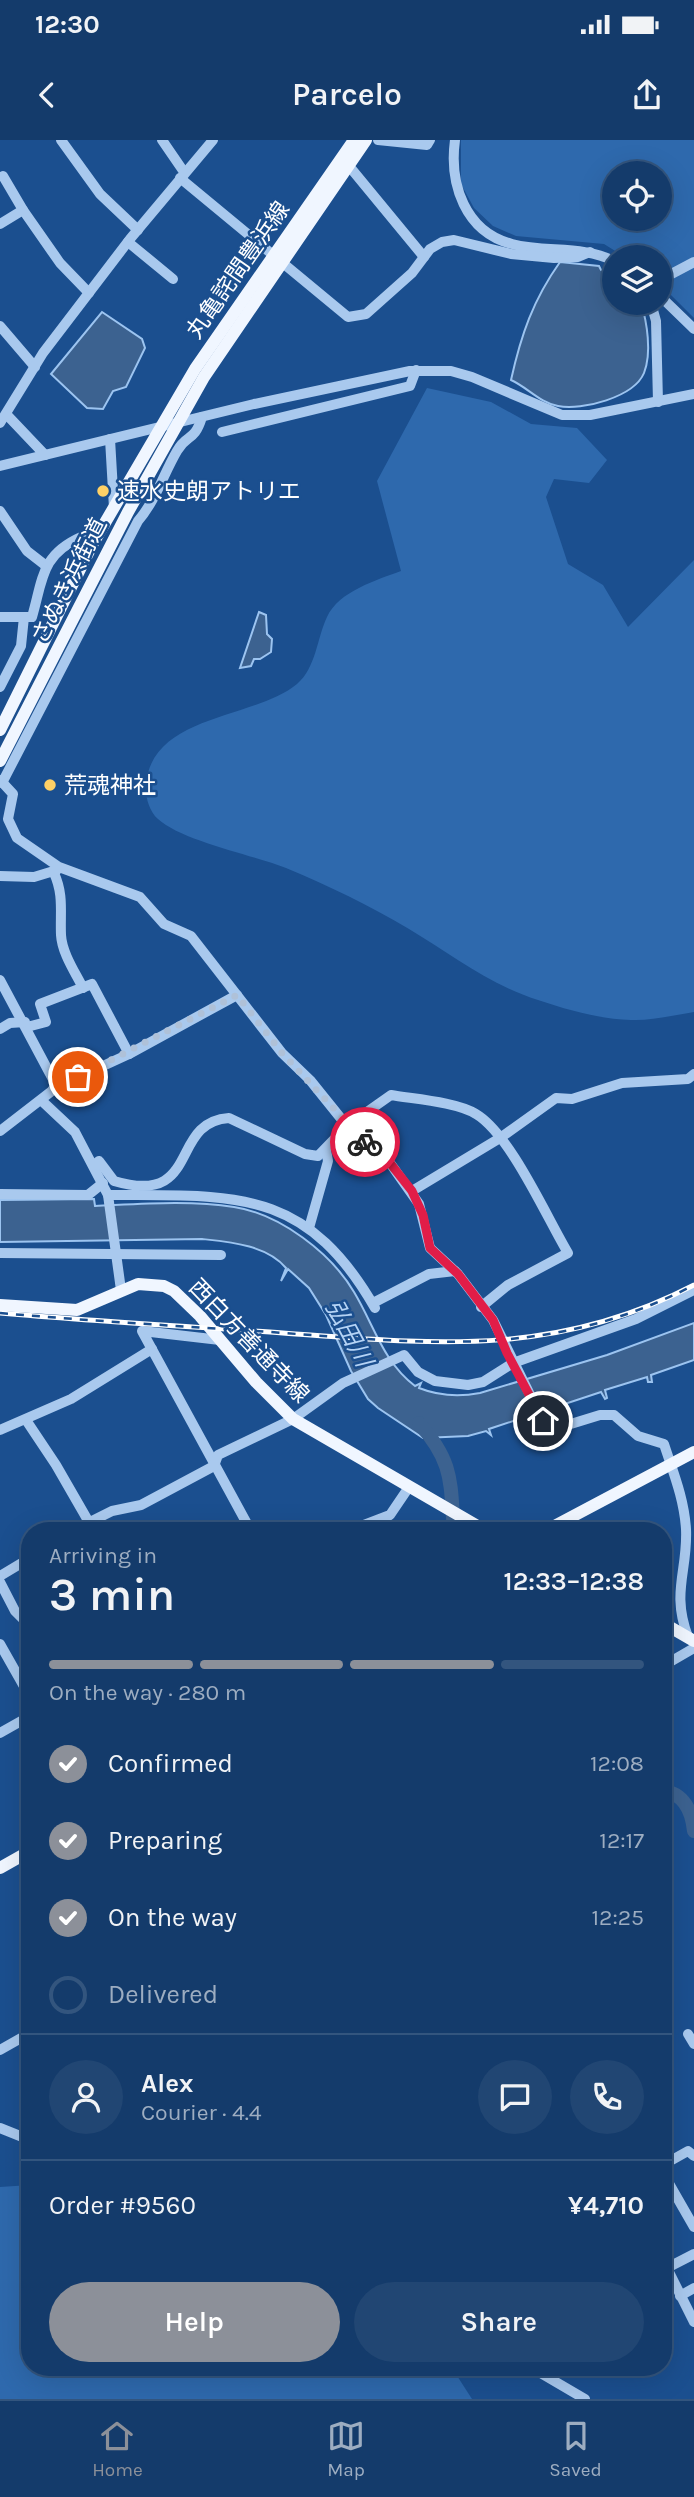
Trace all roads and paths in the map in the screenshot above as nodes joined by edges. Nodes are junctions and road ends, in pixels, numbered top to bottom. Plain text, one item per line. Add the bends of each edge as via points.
1 (61, 140) edge
2 (162, 140) edge
3 (212, 140) edge
4 (354, 140) edge
5 (366, 140) edge
6 (378, 140) edge
7 (430, 140) edge
8 (455, 140) edge
9 (349, 166) junction
10 (182, 175) junction
11 (3, 176) dead end
12 (23, 211) junction
13 (0, 224) edge
14 (138, 230) junction
15 (128, 242) junction
16 (590, 251) junction
17 (602, 256) edge
18 (424, 257) junction
19 (278, 258) junction
20 (694, 262) edge
21 (672, 274) edge
22 (173, 279) dead end
23 (89, 293) junction
24 (672, 308) edge
25 (654, 315) edge
26 (0, 326) edge
27 (694, 329) edge
28 (34, 367) junction
29 (416, 370) junction
30 (694, 394) edge
31 (658, 402) junction
32 (202, 417) junction
33 (4, 419) edge
34 (181, 423) junction
35 (161, 427) junction
36 (222, 432) dead end
37 (110, 439) junction
38 (45, 455) junction
39 (0, 466) edge
40 (115, 509) junction
41 (0, 511) edge
42 (4, 526) edge
43 (92, 545) junction
44 (45, 565) junction
45 (0, 617) edge
46 (24, 617) junction
47 (0, 687) edge
48 (0, 730) edge
49 (0, 761) edge
50 (1, 782) edge
51 (57, 870) junction
52 (0, 876) edge
53 (0, 980) edge
54 (83, 988) junction
55 (237, 995) junction
56 (26, 1025) junction
57 (0, 1029) edge
58 (129, 1054) junction
59 (694, 1074) edge
60 (53, 1089) junction
61 (42, 1101) junction
62 (347, 1126) junction
63 (0, 1130) edge
64 (500, 1138) junction
65 (326, 1150) junction
66 (94, 1165) junction
67 (103, 1183) junction
68 (412, 1191) junction
69 (0, 1194) edge
70 (108, 1195) junction
71 (309, 1228) junction
72 (115, 1251) junction
73 (0, 1253) edge
74 (221, 1255) dead end
75 (455, 1271) junction
76 (121, 1290) junction
77 (694, 1290) edge
78 (0, 1305) edge
79 (481, 1307) junction
80 (220, 1340) junction
81 (152, 1349) junction
82 (513, 1363) junction
83 (293, 1419) junction
84 (26, 1420) junction
85 (0, 1430) edge
86 (694, 1452) edge
87 (671, 1463) junction
88 (214, 1466) junction
89 (410, 1487) junction
90 (88, 1521) joint
91 (245, 1522) edge
92 (372, 1522) edge
93 (472, 1522) edge
94 (562, 1522) edge
95 (21, 1563) edge
96 (0, 1576) edge
97 (0, 1582) edge
98 (21, 1617) edge
99 (672, 1629) edge
100 (692, 1642) edge
101 (0, 1644) edge
102 (672, 1659) edge
103 (21, 1681) edge
104 (21, 1721) edge
105 (0, 1732) edge
106 (21, 1856) edge
107 (0, 1868) edge
108 (688, 2034) dead end
109 (21, 2038) edge
110 (694, 2044) edge
111 (0, 2050) edge
112 (0, 2128) edge
113 (21, 2136) edge
114 (694, 2156) edge
115 (672, 2160) edge
116 (672, 2189) edge
117 (694, 2227) edge
118 (694, 2254) edge
119 (672, 2264) edge
120 (672, 2282) edge
121 (694, 2288) edge
122 (680, 2296) junction
123 (694, 2322) edge
124 (546, 2376) edge
125 (585, 2399) edge

1 - 14 street via 100,194
2 - 10 street
3 - 10 street
4 - 19 main road, 丸亀詫間豊浜線
5 - 9 main road, 丸亀詫間豊浜線
6 - 7 street via 427,145
8 - 16 street via 452,166 463,206 492,237 514,244
9 - 18 street
9 - 19 main road, 丸亀詫間豊浜線
10 - 14 street
10 - 19 street
11 - 12 street
12 - 13 street
12 - 23 street via 60,263
14 - 15 street
15 - 22 street
15 - 23 street
16 - 17 street
16 - 18 street via 578,257 554,258 511,254 454,240 442,242
18 - 19 street via 412,273 357,317 348,317
19 - 34 main road, 丸亀詫間豊浜線
19 - 35 main road, 丸亀詫間豊浜線 via 194,369
20 - 21 street
23 - 28 street
24 - 27 street
25 - 31 street
26 - 28 street
28 - 33 street
29 - 31 street via 472,377 562,415 590,415
29 - 32 street
29 - 36 street via 410,386
30 - 31 street
32 - 34 street
32 - 50 street via 196,436 178,448
33 - 38 street
34 - 35 street
34 - 49 main road, さぬき浜街道 via 128,512
35 - 37 street
35 - 40 main road, さぬき浜街道
37 - 38 street
37 - 40 street
38 - 39 street
40 - 43 main road, さぬき浜街道
41 - 42 street
42 - 44 street
43 - 44 street via 81,537 69,542
43 - 48 main road, さぬき浜街道
44 - 46 street via 32,617
45 - 46 street
46 - 47 street via 20,646
50 - 51 street via 13,794 8,810 10,829
51 - 52 street via 34,877
51 - 54 street via 64,914 61,936
51 - 55 street via 140,897 164,924 191,936
53 - 56 street
54 - 56 street via 40,1004 46,1022
54 - 58 street via 92,984
55 - 58 street
55 - 62 street
56 - 57 street via 10,1023
56 - 60 street via 57,1087
58 - 60 street
59 - 64 street via 688,1079 622,1083 572,1099 556,1098
60 - 61 street
61 - 63 street
61 - 66 street via 75,1132
62 - 64 street via 391,1095 476,1113
62 - 65 street
62 - 68 street via 390,1163
64 - 68 street
64 - 79 street via 568,1253 508,1285
65 - 66 street via 318,1156 305,1154 229,1118 200,1129 169,1179 153,1187 114,1181 99,1161
65 - 71 street via 328,1161
66 - 67 street
67 - 69 street via 88,1195
67 - 70 street
68 - 75 street via 430,1248
70 - 71 street via 229,1196
70 - 72 street
71 - 75 street via 339,1253 374,1305 429,1274
72 - 73 street
72 - 74 street
72 - 76 street
75 - 79 street
76 - 78 main road, 西白方善通寺線 via 77,1310
76 - 80 main road, 西白方善通寺線 via 152,1284 174,1291
77 - 82 street via 636,1319
79 - 82 street via 493,1320
80 - 81 street via 142,1331
80 - 83 main road, 西白方善通寺線
81 - 84 street
81 - 88 street
82 - 83 street via 483,1382 446,1384 423,1376 404,1355 343,1383
82 - 87 street via 548,1431 614,1415 638,1436 664,1444
83 - 88 street via 218,1455
83 - 89 main road, 西白方善通寺線
84 - 85 street
84 - 90 street
86 - 87 main road
87 - 94 main road
87 - 100 street via 678,1478 686,1530 679,1613
88 - 90 street via 141,1505
88 - 91 street
89 - 92 street via 390,1515
89 - 93 main road, 西白方善通寺線
95 - 96 street
97 - 98 street
99 - 100 main road
100 - 102 street
101 - 103 street
104 - 105 street
106 - 107 main road
108 - 110 street
109 - 111 street
112 - 113 street
114 - 115 street via 688,2151
116 - 117 street
118 - 119 street
120 - 122 street
121 - 122 street
122 - 123 street
124 - 125 street

